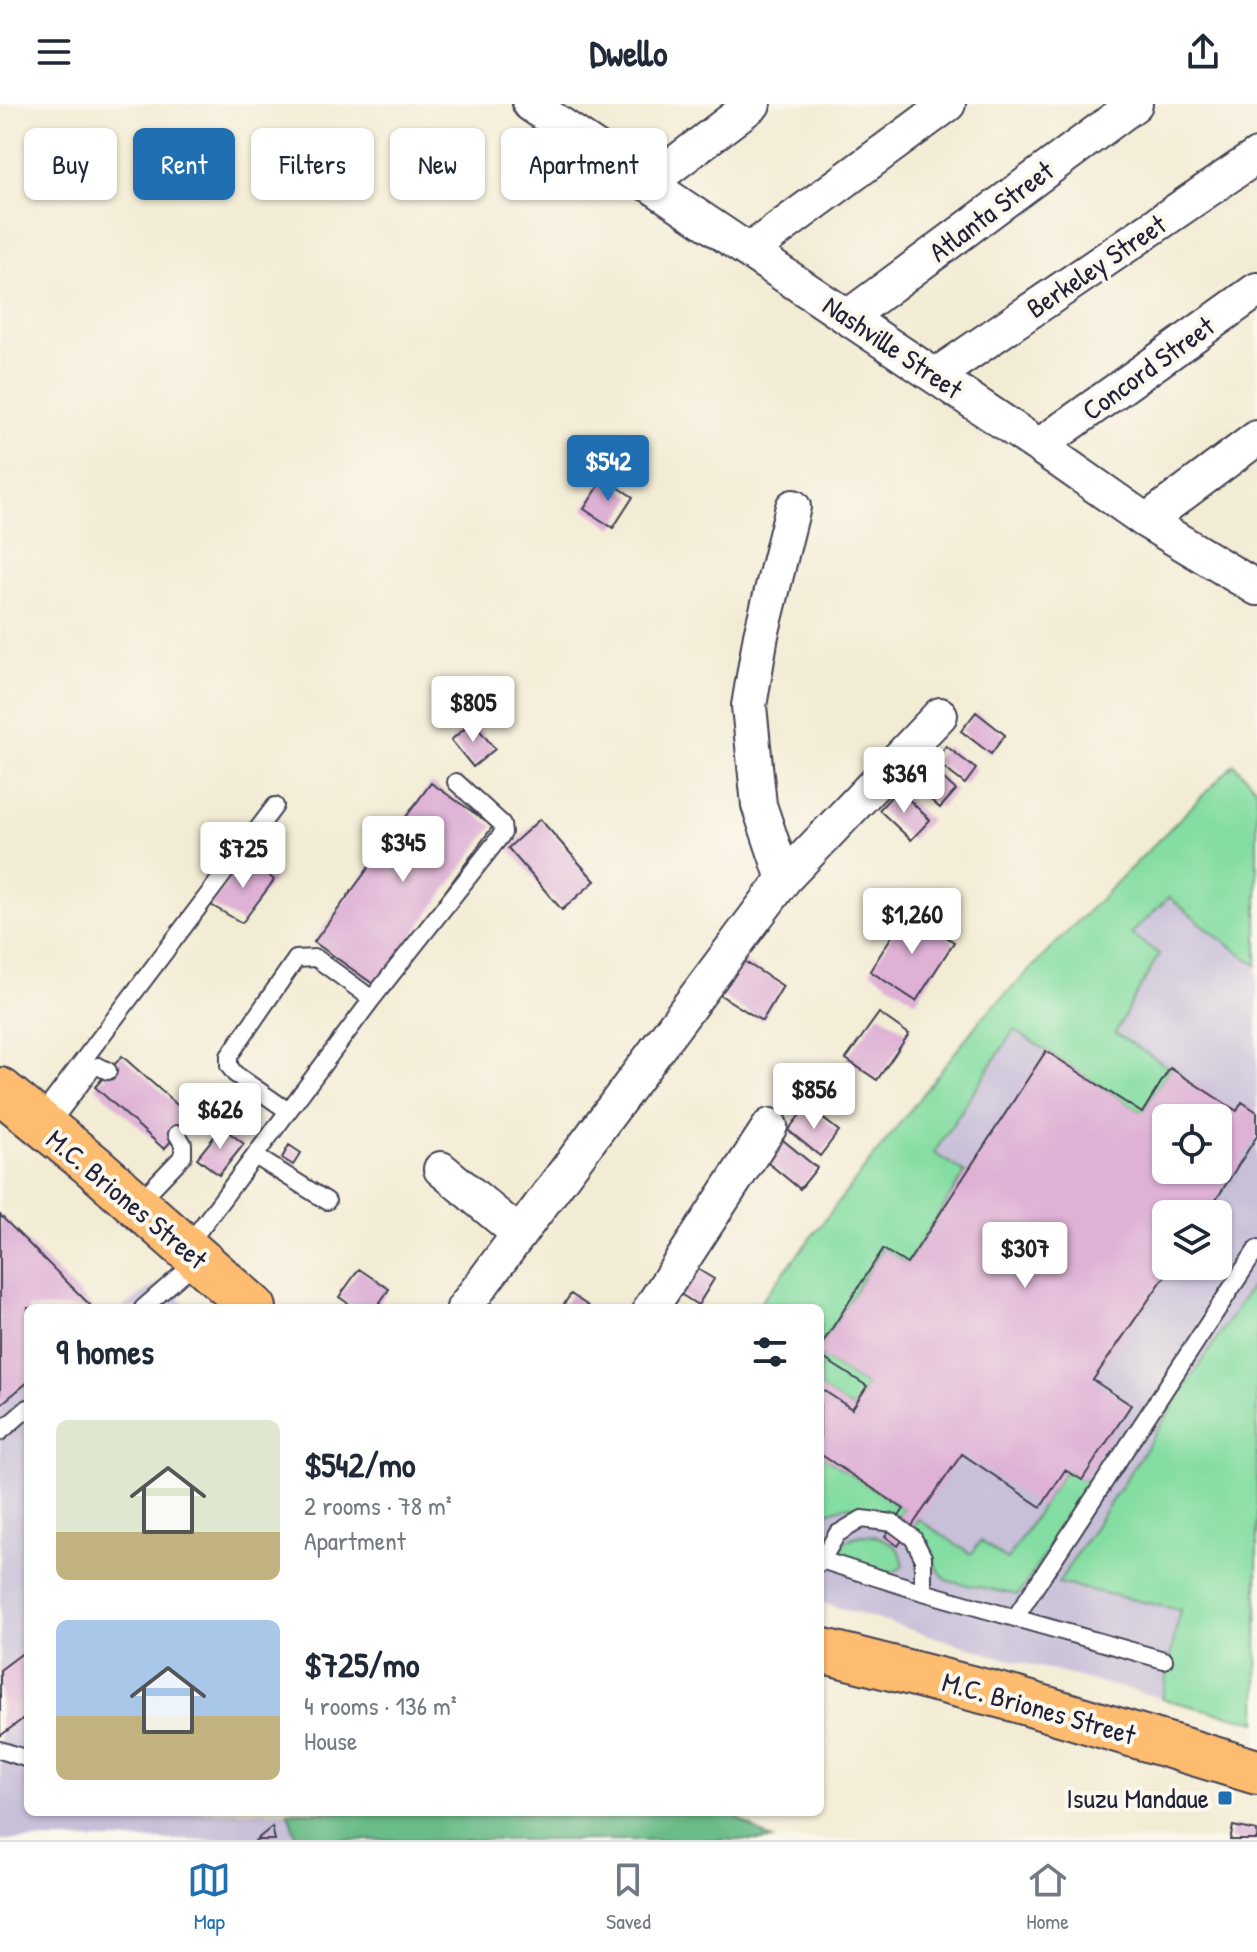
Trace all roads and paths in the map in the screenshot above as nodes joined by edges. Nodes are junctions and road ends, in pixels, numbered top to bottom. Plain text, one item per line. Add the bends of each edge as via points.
1 (753, 104) edge
2 (948, 104) edge
3 (1135, 104) edge
4 (545, 108) edge
5 (572, 128) edge
6 (1257, 156) edge
7 (667, 170) edge
8 (667, 197) edge
9 (749, 251) junction
10 (1257, 290) edge
11 (848, 317) junction
12 (935, 376) junction
13 (1257, 438) edge
14 (1039, 446) junction
15 (793, 507) dead end
16 (1146, 521) junction
17 (1257, 588) edge
18 (940, 715) dead end
19 (456, 782) dead end
20 (275, 806) dead end
21 (784, 879) junction
22 (372, 999) junction
23 (108, 1071) dead end
24 (0, 1090) edge
25 (288, 1111) junction
26 (42, 1125) junction
27 (770, 1126) dead end
28 (177, 1134) dead end
29 (255, 1156) junction
30 (441, 1169) dead end
31 (327, 1201) dead end
32 (137, 1204) junction
33 (518, 1233) junction
34 (1257, 1249) edge
35 (193, 1253) junction
36 (147, 1304) edge
37 (250, 1304) edge
38 (467, 1304) edge
39 (654, 1304) edge
40 (24, 1411) edge
41 (0, 1432) edge
42 (824, 1555) edge
43 (824, 1562) edge
44 (923, 1592) junction
45 (1015, 1618) junction
46 (824, 1651) edge
47 (1164, 1660) dead end
48 (0, 1750) edge
49 (24, 1758) edge
50 (1257, 1772) edge

1 - 7 street
2 - 9 street
3 - 11 street, Atlanta Street
4 - 5 street, Nashville Street
6 - 12 street, Berkeley Street
8 - 9 street, Nashville Street
9 - 11 street, Nashville Street
10 - 14 street, Concord Street
11 - 12 street, Nashville Street
12 - 14 street, Nashville Street
13 - 16 street
14 - 16 street, Nashville Street
15 - 21 street via 749,706 759,805
16 - 17 street, Nashville Street
18 - 21 street
19 - 22 lane via 502,824 503,833
20 - 26 lane
21 - 33 street
22 - 25 lane
22 - 25 lane via 316,958 296,959 229,1056 235,1074
23 - 26 lane via 92,1069
24 - 26 main road, M.C. Briones Street
25 - 29 lane
26 - 32 main road, M.C. Briones Street
27 - 39 street
28 - 32 lane via 183,1156
29 - 31 lane
29 - 35 lane
30 - 33 street
32 - 35 main road, M.C. Briones Street
33 - 38 street
34 - 45 lane
35 - 36 lane
35 - 37 main road, M.C. Briones Street
40 - 41 lane
42 - 44 lane via 837,1534 862,1519 893,1523 913,1538 923,1557
43 - 44 lane
44 - 45 lane
45 - 47 lane
46 - 50 main road, M.C. Briones Street via 1014,1699
48 - 49 lane

